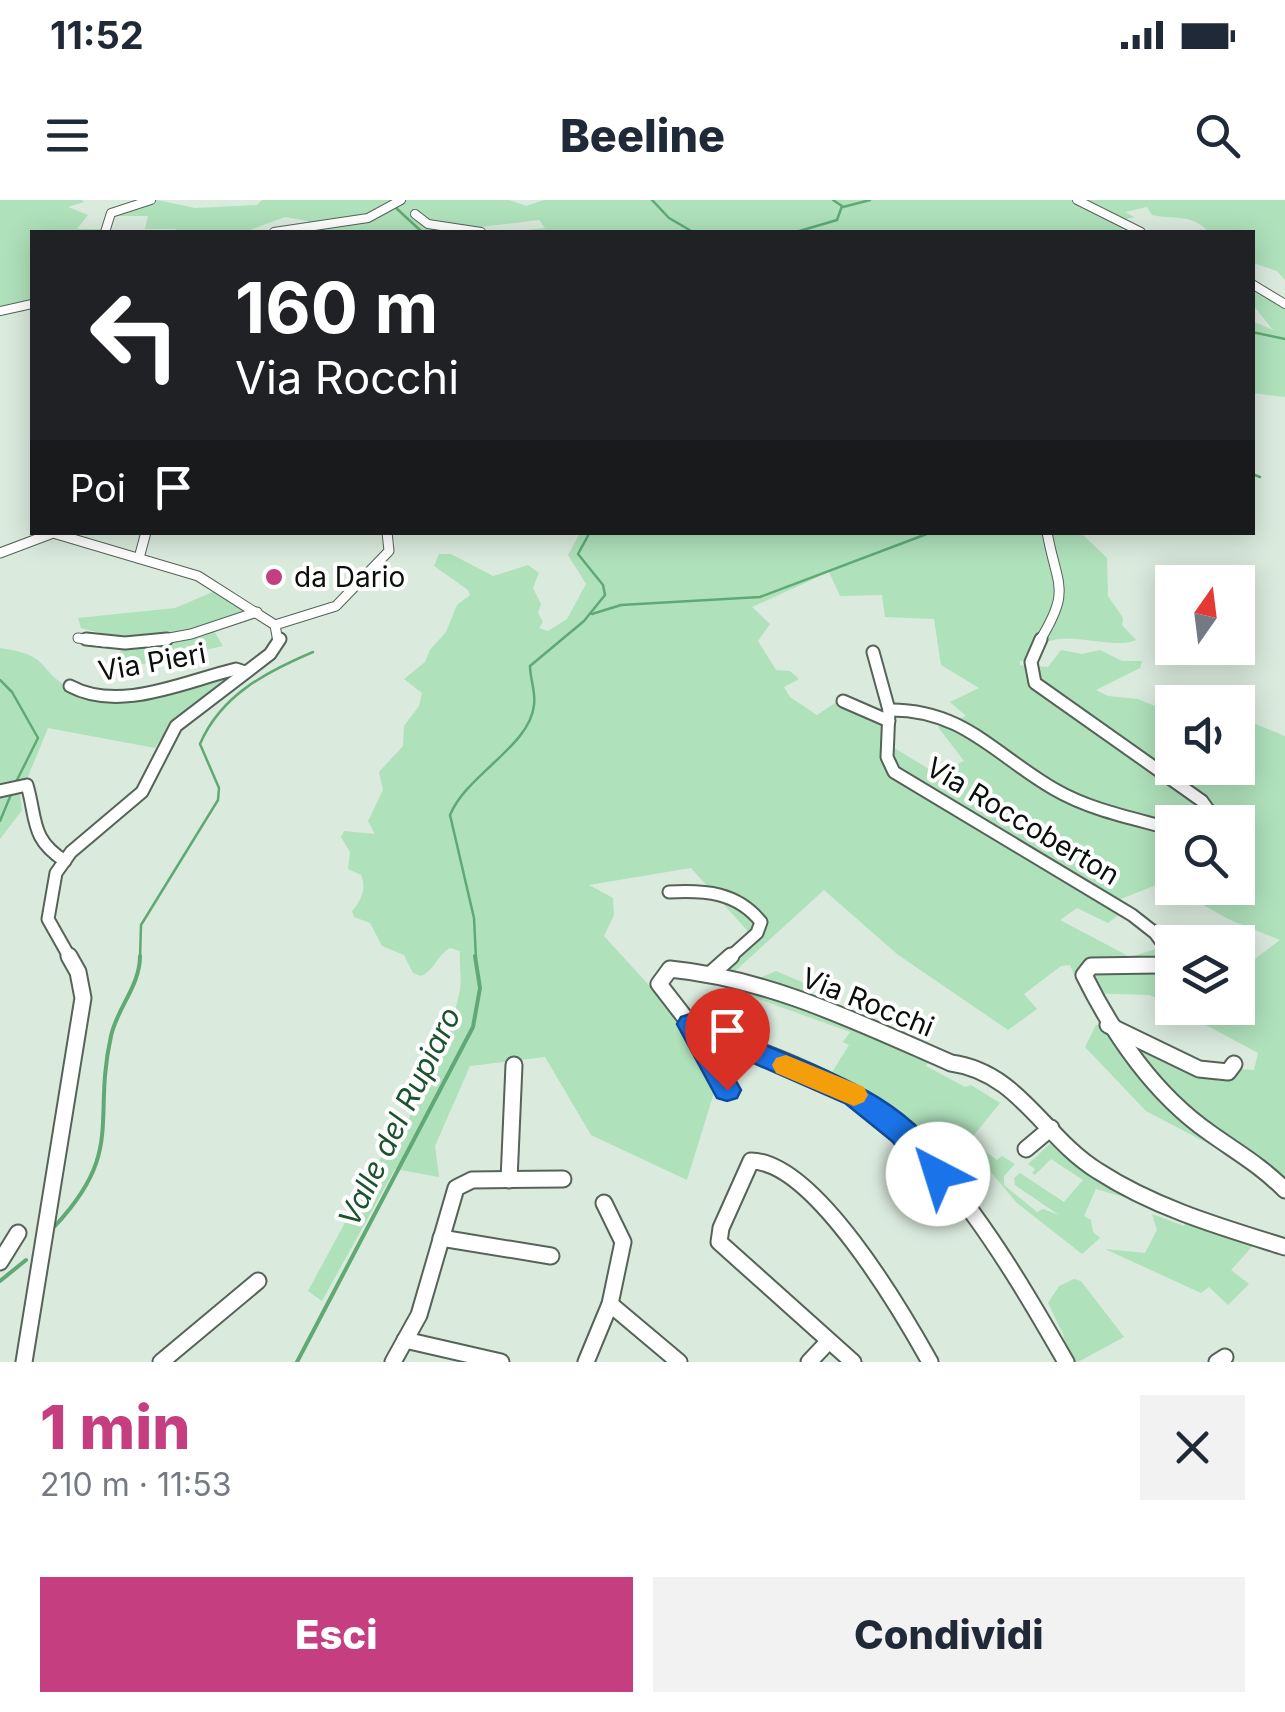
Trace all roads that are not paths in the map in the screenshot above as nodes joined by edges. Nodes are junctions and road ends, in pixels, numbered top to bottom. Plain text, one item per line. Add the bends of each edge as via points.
1 (151, 200) edge
2 (1077, 200) edge
3 (396, 204) edge
4 (416, 214) dead end
5 (107, 230) edge
6 (282, 230) edge
7 (468, 230) edge
8 (1136, 230) edge
9 (1255, 286) edge
10 (30, 304) edge
11 (1285, 304) edge
12 (0, 311) edge
13 (40, 535) edge
14 (50, 535) edge
15 (145, 535) edge
16 (387, 535) edge
17 (1048, 535) edge
18 (0, 553) edge
19 (139, 558) junction
20 (257, 612) junction
21 (274, 626) junction
22 (78, 638) dead end
23 (874, 652) dead end
24 (245, 672) junction
25 (70, 686) dead end
26 (843, 701) dead end
27 (889, 716) junction
28 (10, 788) edge
29 (1205, 805) edge
30 (1155, 824) edge
31 (65, 861) junction
32 (669, 892) dead end
33 (1155, 932) edge
34 (1155, 965) edge
35 (713, 972) junction
36 (690, 1024) junction
37 (1108, 1025) junction
38 (1234, 1064) dead end
39 (514, 1065) dead end
40 (727, 1090) dead end
41 (1051, 1128) junction
42 (1026, 1149) dead end
43 (563, 1179) dead end
44 (510, 1180) junction
45 (1285, 1190) edge
46 (604, 1202) dead end
47 (18, 1233) dead end
48 (441, 1238) junction
49 (1285, 1247) edge
50 (552, 1256) dead end
51 (0, 1262) edge
52 (258, 1281) dead end
53 (610, 1304) junction
54 (405, 1340) junction
55 (828, 1342) junction
56 (24, 1362) edge
57 (161, 1362) edge
58 (393, 1362) edge
59 (502, 1362) edge
60 (586, 1362) edge
61 (679, 1362) edge
62 (809, 1362) edge
63 (853, 1362) edge
64 (930, 1362) edge
65 (1066, 1362) edge

1 - 5 street via 111,213
2 - 8 street
3 - 6 street via 354,225
4 - 7 street via 428,224
9 - 11 street
10 - 12 street
13 - 18 street
14 - 19 street
15 - 19 street
16 - 21 street via 388,551 336,606
17 - 29 street via 1062,592 1033,652 1030,675
19 - 20 street via 198,576
20 - 21 street
20 - 22 street, Via Pieri via 143,644
21 - 24 street, Via Pieri via 280,639
23 - 27 street, Via Roccoberton
24 - 25 street, Via Pieri via 108,697
24 - 31 street, Via Pieri via 176,726 142,792
26 - 27 street
27 - 30 street via 908,707 934,713 1075,800
27 - 33 street, Via Roccoberton via 887,757 894,772 1061,866
28 - 31 street via 30,789 31,821
31 - 56 street via 56,873 48,919 78,972 83,998
32 - 35 street via 720,893 754,910 762,922
34 - 37 street, Via Roccoberton via 1091,966 1084,975
35 - 36 street, Via Rocchi via 670,969 659,984
35 - 41 street, Via Rocchi via 951,1063 974,1064 1004,1082
36 - 40 street, Via Rocchi
36 - 65 street via 855,1095 902,1132 956,1195
37 - 38 street via 1198,1068 1228,1072
37 - 45 street, Via Roccoberton via 1208,1132 1255,1160
39 - 44 street
41 - 42 street
41 - 49 street, Via Rocchi via 1068,1149 1128,1190
43 - 44 street
44 - 48 street via 472,1180 456,1188
46 - 53 street via 623,1242
47 - 51 street
48 - 50 street
48 - 54 street via 420,1314
52 - 57 street
53 - 60 street
53 - 61 street
54 - 58 street
54 - 59 street
55 - 62 street
55 - 63 street
55 - 64 street via 719,1242 751,1161 768,1162 834,1214

